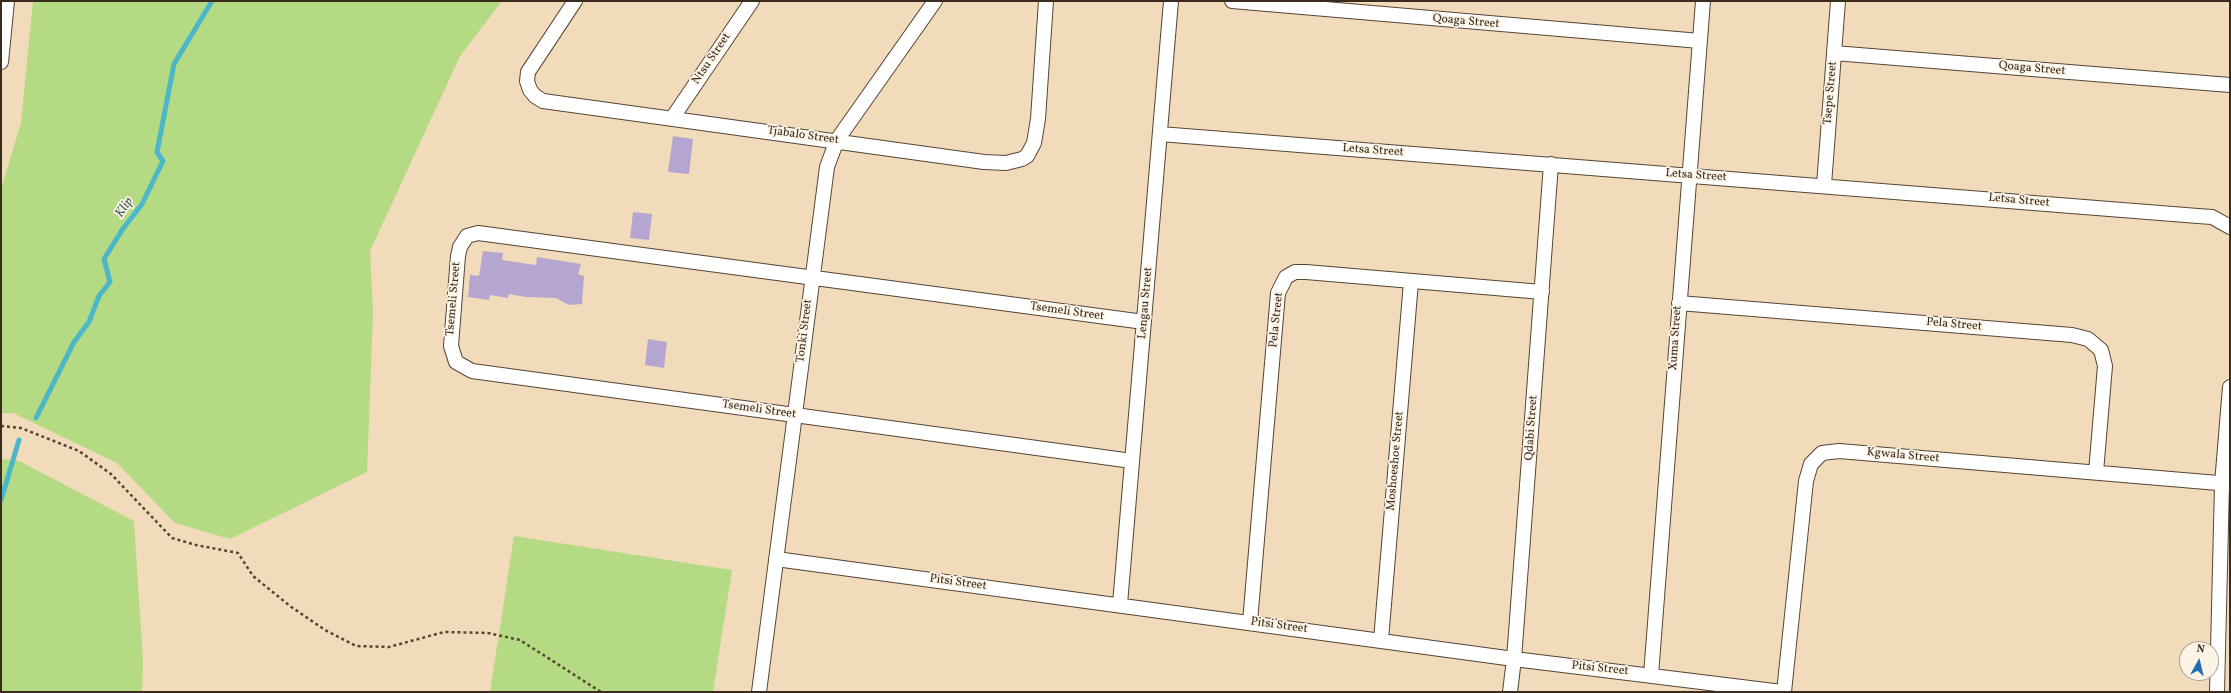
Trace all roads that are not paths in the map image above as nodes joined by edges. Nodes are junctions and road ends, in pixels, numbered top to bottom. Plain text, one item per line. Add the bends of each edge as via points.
1 (7, 1) edge
2 (575, 1) edge
3 (752, 1) edge
4 (934, 1) edge
5 (1046, 1) edge
6 (1171, 1) edge
7 (1232, 1) edge
8 (1703, 1) edge
9 (1838, 1) edge
10 (1700, 41) junction
11 (1834, 53) junction
12 (1, 62) edge
13 (2230, 85) edge
14 (673, 117) junction
15 (1160, 134) junction
16 (837, 140) junction
17 (1551, 164) junction
18 (1689, 175) junction
19 (1824, 186) junction
20 (2230, 227) edge
21 (812, 278) junction
22 (1411, 282) junction
23 (1542, 292) junction
24 (1679, 303) junction
25 (1144, 322) junction
26 (2230, 387) edge
27 (794, 415) junction
28 (1132, 461) junction
29 (2096, 472) junction
30 (2226, 484) edge
31 (776, 559) junction
32 (1120, 604) junction
33 (1250, 622) junction
34 (1381, 640) junction
35 (1514, 659) junction
36 (1651, 675) junction
37 (760, 692) edge
38 (1510, 692) edge
39 (1783, 692) edge
40 (2217, 692) edge

1 - 12 street
2 - 14 street, Tjabalo Street via 528,72 527,81 532,94 547,102
3 - 14 street, Ntsu Street
4 - 16 street, Tonki Street
5 - 16 street, Tjabalo Street via 1036,134 1031,150 1022,159 1006,163 984,162
6 - 15 street, Lengau Street
7 - 10 street, Qoaga Street
8 - 10 street, Xuma Street
9 - 11 street, Tsepe Street
10 - 18 street, Xuma Street
11 - 13 street, Qoaga Street
11 - 19 street, Tsepe Street
14 - 16 street, Tjabalo Street
15 - 17 street, Letsa Street
15 - 25 street, Lengau Street
16 - 21 street, Tonki Street via 827,167
17 - 18 street, Letsa Street
17 - 23 street, Qdabi Street
18 - 19 street, Letsa Street
18 - 24 street, Xuma Street
19 - 20 street, Letsa Street via 2212,217
21 - 25 street, Tsemeli Street
21 - 27 street, Tonki Street
21 - 27 street, Tsemeli Street via 478,233 467,236 458,256 451,346 454,358 463,368
22 - 23 street, Pela Street
22 - 33 street, Pela Street via 1295,272 1282,283 1278,293
22 - 34 street, Moshoeshoe Street
23 - 35 street, Qdabi Street
24 - 29 street, Pela Street via 2072,335 2088,339 2101,350 2105,366
24 - 36 street, Xuma Street
25 - 28 street, Lengau Street
26 - 30 street
27 - 28 street, Tsemeli Street
27 - 31 street, Tonki Street
28 - 32 street, Lengau Street
29 - 30 street, Kgwala Street
29 - 39 street, Kgwala Street via 1839,451 1829,451 1816,457 1806,481
30 - 40 street
31 - 32 street, Pitsi Street
31 - 37 street, Tonki Street
32 - 33 street, Pitsi Street
33 - 34 street, Pitsi Street
34 - 35 street, Pitsi Street
35 - 36 street, Pitsi Street
35 - 38 street, Qdabi Street
36 - 39 street, Pitsi Street

